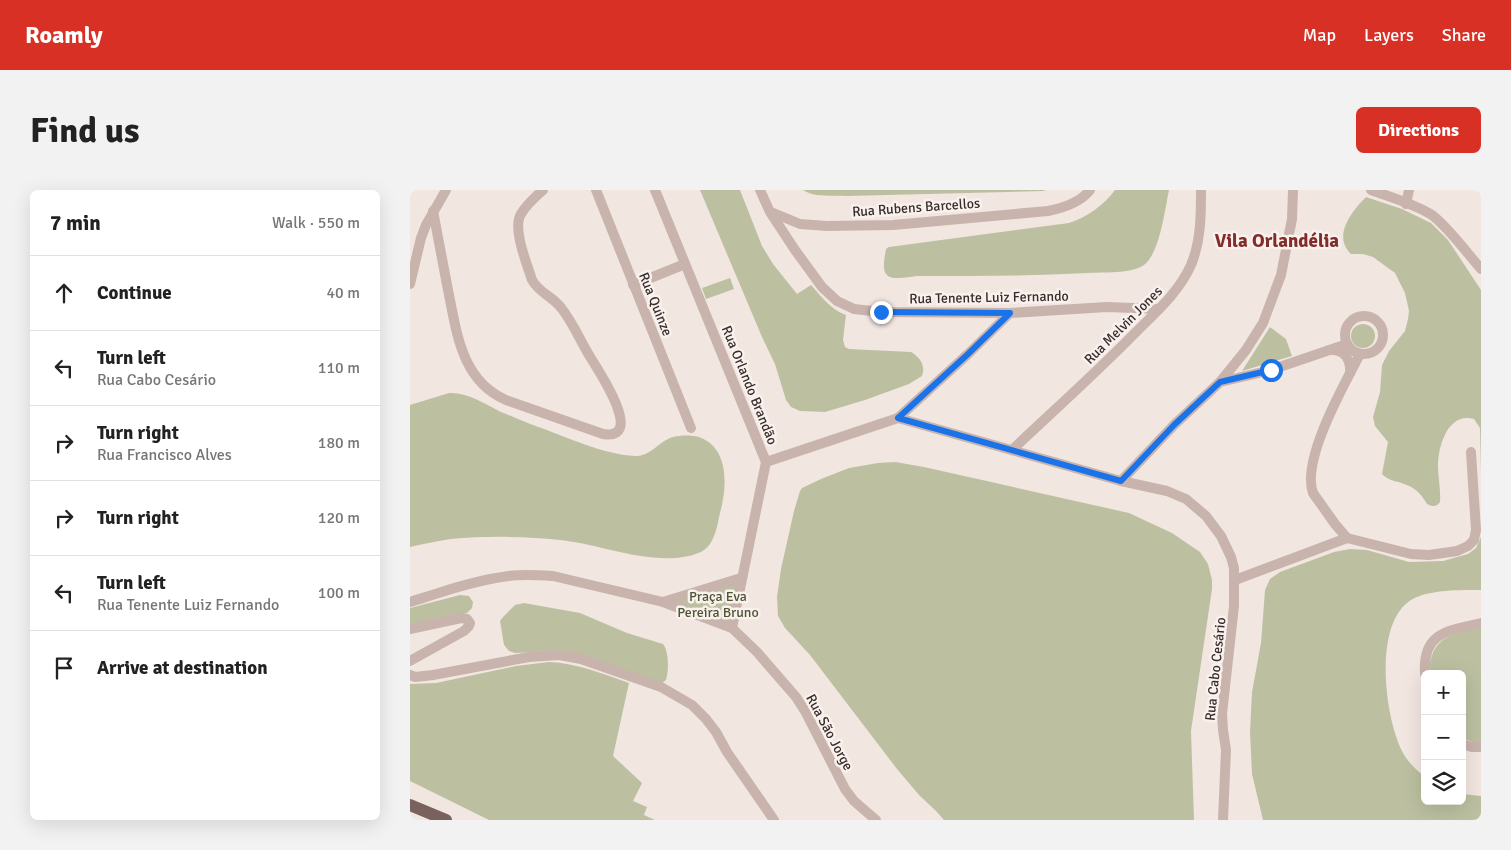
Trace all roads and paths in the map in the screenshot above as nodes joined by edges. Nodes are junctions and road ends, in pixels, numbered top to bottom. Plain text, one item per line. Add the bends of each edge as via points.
1 (446, 190) edge
2 (543, 190) edge
3 (596, 190) edge
4 (656, 190) edge
5 (760, 190) edge
6 (1090, 190) edge
7 (1201, 190) edge
8 (1293, 190) edge
9 (1371, 190) edge
10 (1409, 190) edge
11 (1406, 204) junction
12 (433, 211) junction
13 (770, 212) junction
14 (685, 264) junction
15 (1481, 269) edge
16 (410, 284) edge
17 (633, 285) junction
18 (1159, 309) junction
19 (1010, 313) junction
20 (1347, 344) junction
21 (1328, 350) junction
22 (1360, 354) junction
23 (1350, 372) junction
24 (1220, 382) junction
25 (898, 418) junction
26 (690, 428) dead end
27 (1012, 450) junction
28 (1471, 452) dead end
29 (766, 462) junction
30 (1121, 481) junction
31 (1347, 538) junction
32 (742, 578) junction
33 (1235, 580) junction
34 (410, 602) edge
35 (663, 602) junction
36 (1481, 623) edge
37 (732, 628) junction
38 (410, 629) edge
39 (410, 661) edge
40 (1425, 670) edge
41 (410, 675) edge
42 (1466, 745) edge
43 (1481, 747) edge
44 (410, 805) edge
45 (445, 820) edge
46 (774, 820) edge
47 (876, 820) edge
48 (1223, 820) edge

1 - 12 street
2 - 12 street via 518,218 520,238 532,280 539,290 562,308 618,405 619,429 612,434 603,434 498,396 487,390 478,379 459,345
3 - 17 street, Rua Quinze
4 - 14 street, Rua Orlando Brandão
5 - 13 street, Rua Tenente Luiz Fernando
6 - 13 street, Rua Rubens Barcellos via 1073,204 1048,211 894,225 810,226
7 - 18 street, Rua Melvin Jones via 1201,218 1195,253 1184,277
8 - 24 street via 1289,241 1271,303 1246,350
9 - 11 street
10 - 11 street
11 - 15 street via 1422,210 1440,223
12 - 16 street
13 - 19 street, Rua Tenente Luiz Fernando via 822,287 849,307 873,312
14 - 17 street
14 - 29 street, Rua Orlando Brandão
17 - 26 street, Rua Quinze
18 - 19 street, Rua Tenente Luiz Fernando via 1107,307
18 - 27 street, Rua Melvin Jones
19 - 25 street
20 - 21 street
20 - 22 street
20 - 22 street via 1345,331 1355,317 1376,319 1383,330 1382,343 1373,352
21 - 23 street via 1338,350 1345,355 1350,362
21 - 24 street via 1271,370
22 - 23 street
23 - 31 street via 1316,450 1310,481 1318,502
24 - 30 street
25 - 27 street, Rua Cabo Cesário
25 - 29 street
27 - 30 street, Rua Cabo Cesário
28 - 31 street via 1476,530 1474,540 1468,546 1457,551 1420,556
29 - 32 street, Rua Orlando Brandão
30 - 33 street, Rua Cabo Cesário via 1177,496 1206,516 1231,557
31 - 33 street
32 - 35 street
32 - 37 street
33 - 48 street, Rua Cabo Cesário via 1222,714 1226,750
34 - 35 street via 498,578 521,575 552,576
35 - 37 street
36 - 40 street via 1455,629 1434,640 1426,652
37 - 47 street, Rua São Jorge via 796,696 844,789
38 - 39 street via 461,618 468,619 470,623 464,631
41 - 46 street via 432,675 529,657 559,655 581,659 661,687 692,705 706,719
42 - 43 street
44 - 45 main road

